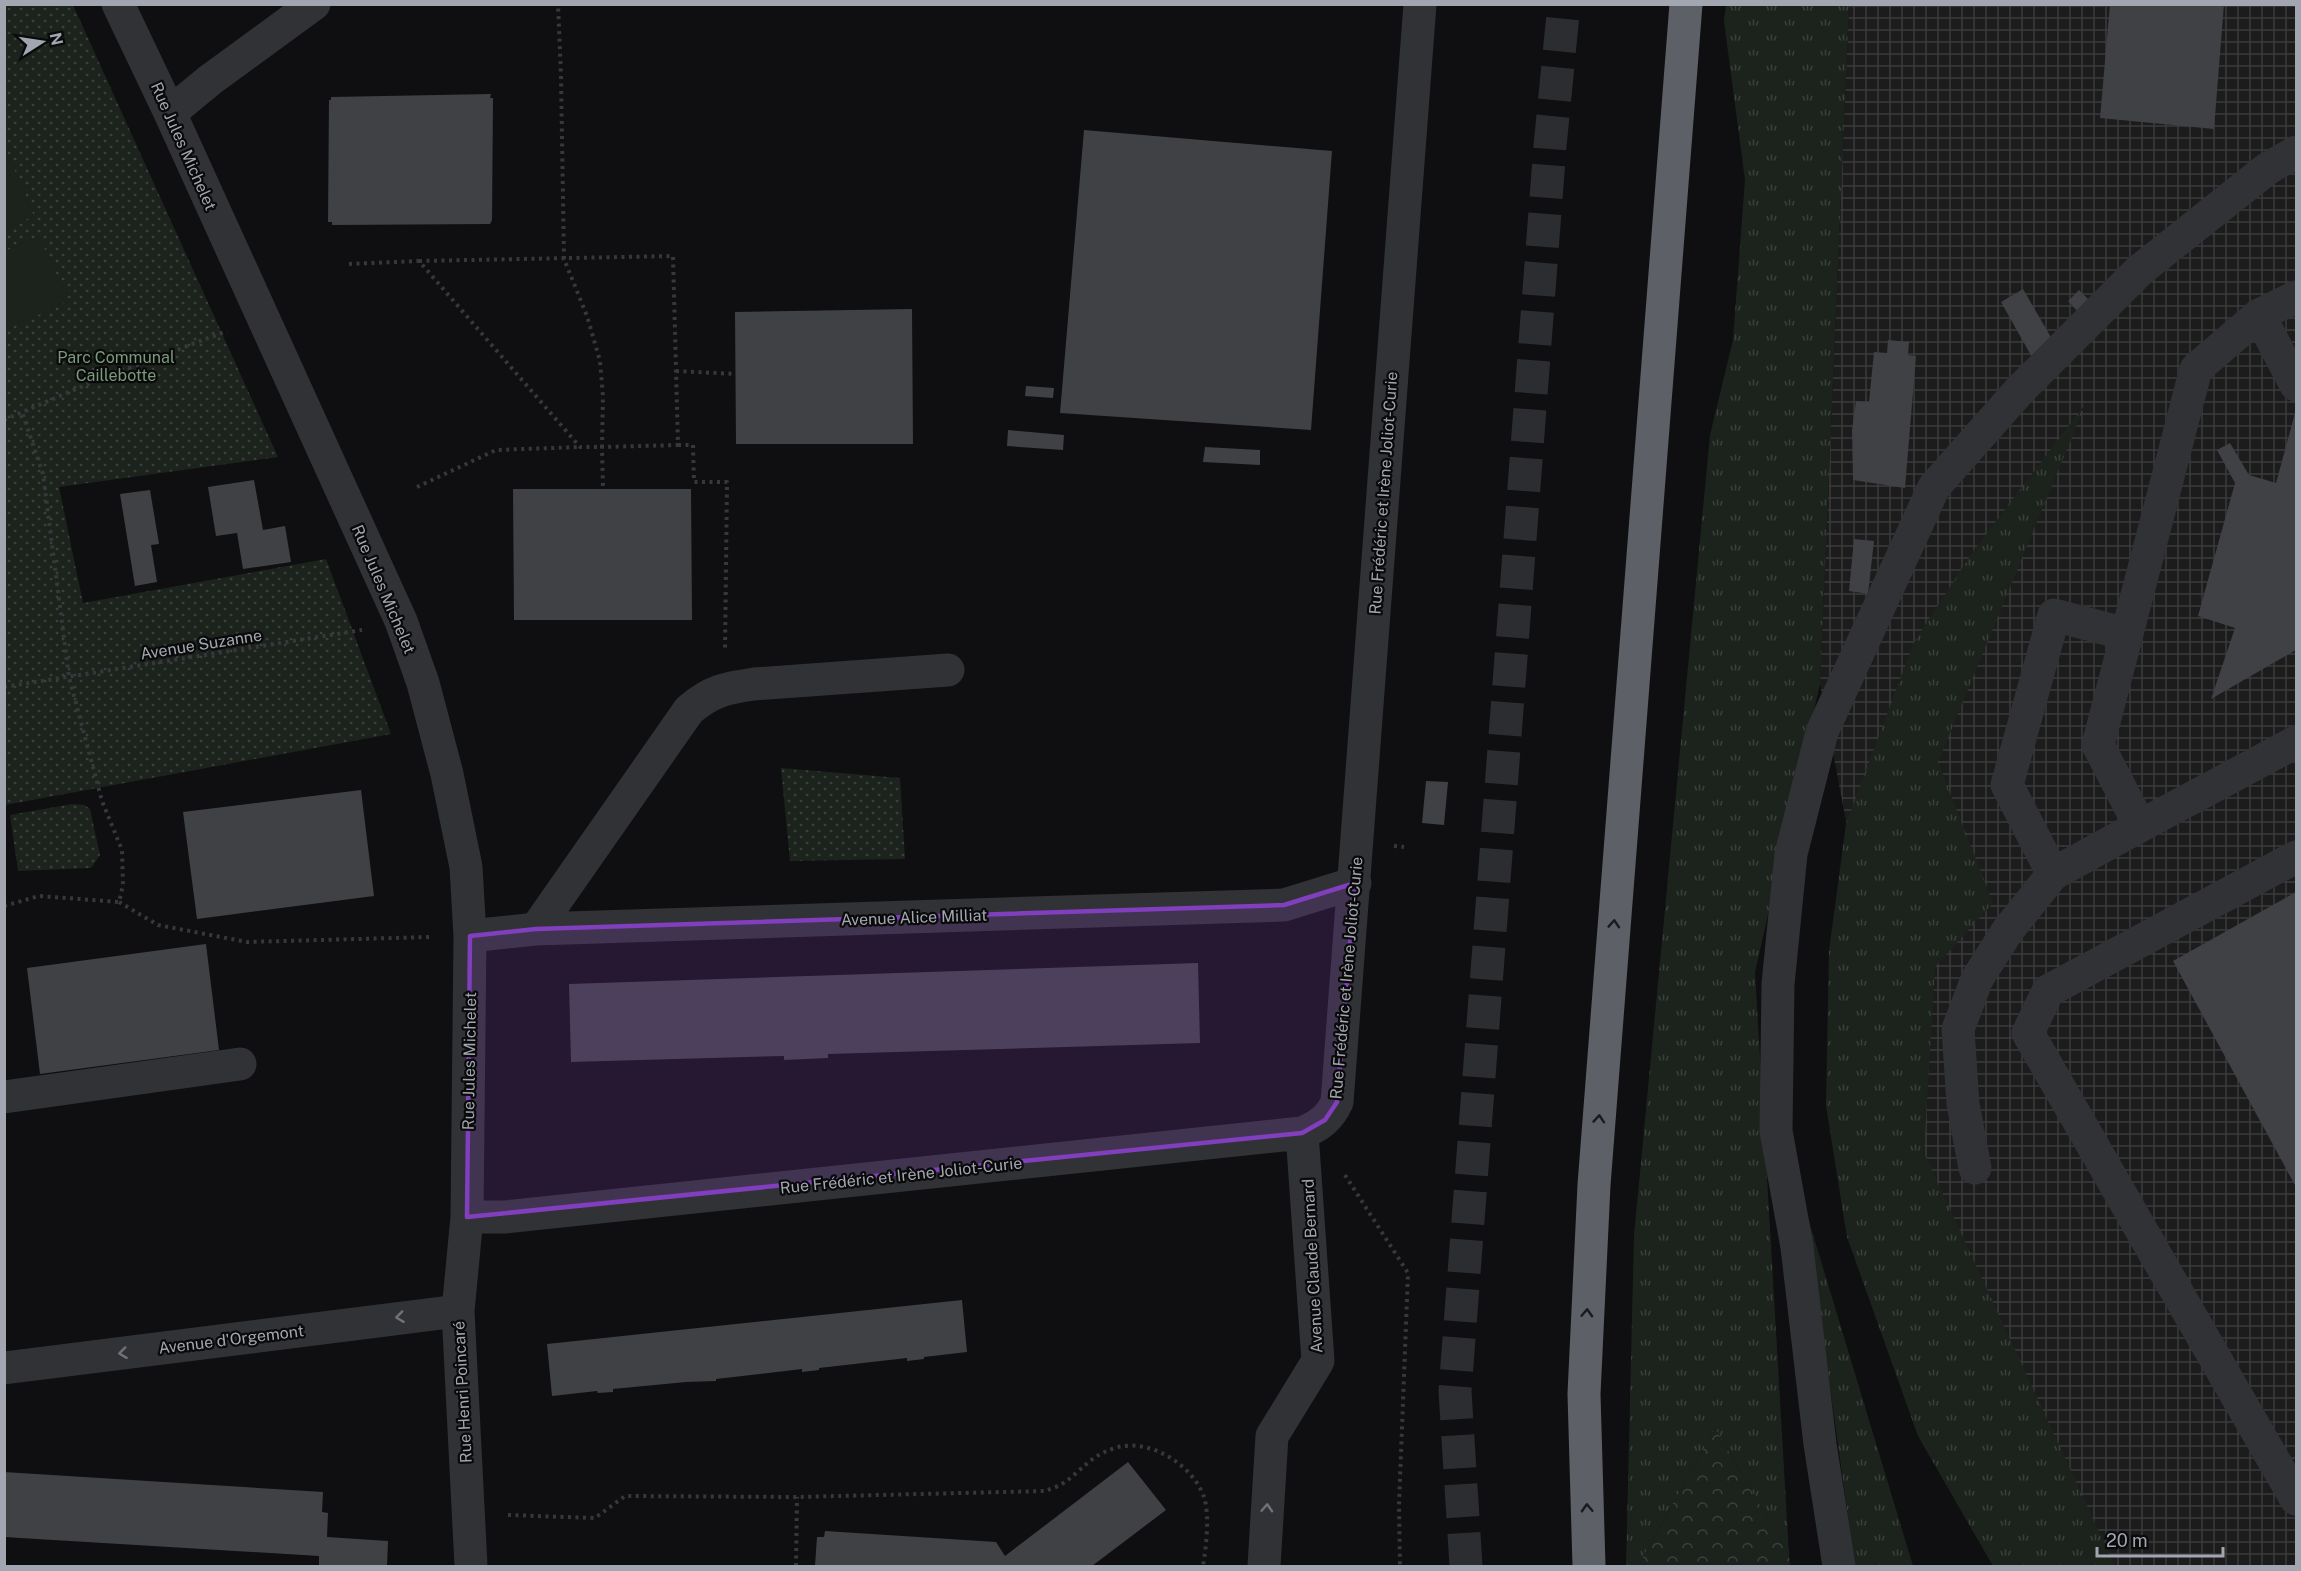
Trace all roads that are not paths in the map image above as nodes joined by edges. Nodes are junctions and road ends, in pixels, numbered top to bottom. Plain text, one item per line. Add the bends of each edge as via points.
1 (118, 4) edge
2 (314, 4) edge
3 (1420, 4) edge
4 (1686, 4) edge
5 (170, 113) junction
6 (2296, 152) edge
7 (2296, 297) edge
8 (2259, 315) junction
9 (2296, 385) edge
10 (2126, 634) junction
11 (948, 670) dead end
12 (2296, 742) edge
13 (2140, 826) junction
14 (2296, 857) edge
15 (2053, 874) junction
16 (1355, 883) junction
17 (536, 929) junction
18 (471, 936) junction
19 (240, 1064) dead end
20 (4, 1096) edge
21 (1302, 1133) junction
22 (1975, 1168) dead end
23 (467, 1217) junction
24 (458, 1311) junction
25 (4, 1368) edge
26 (2296, 1499) edge
27 (471, 1566) edge
28 (1264, 1566) edge
29 (1589, 1566) edge
30 (1839, 1566) edge

1 - 5 street, Rue Jules Michelet
2 - 5 street
3 - 16 street, Rue Frédéric et Irène Joliot-Curie
29 -> 4 highway via 1584,1394 1594,1185
5 - 18 street, Rue Jules Michelet via 401,621 423,682 447,774 466,867
6 - 30 street via 2267,169 2140,270 2019,391 1934,487 1822,732 1791,854 1778,984 1776,1131 1797,1247
7 - 8 street
8 - 9 street
8 - 10 street via 2196,369
10 - 13 street via 2098,745
10 - 15 street via 2054,615 2007,785
11 - 17 street via 754,684 705,696 689,710
12 - 13 street
13 - 15 street
14 - 26 street via 2048,991 2028,1033
15 - 22 street via 2008,930 1977,979 1958,1029 1963,1104
16 - 17 street, Avenue Alice Milliat via 1284,905
16 - 21 street, Rue Frédéric et Irène Joliot-Curie via 1337,1102 1325,1120
17 - 18 street, Avenue Alice Milliat
18 - 23 street, Rue Jules Michelet
19 - 20 street
21 - 23 street, Rue Frédéric et Irène Joliot-Curie via 505,1217
28 -> 21 street, Avenue Claude Bernard via 1272,1436 1318,1361
23 - 24 street, Rue Henri Poincaré
24 -> 25 street, Avenue d'Orgemont
24 - 27 street, Rue Henri Poincaré

